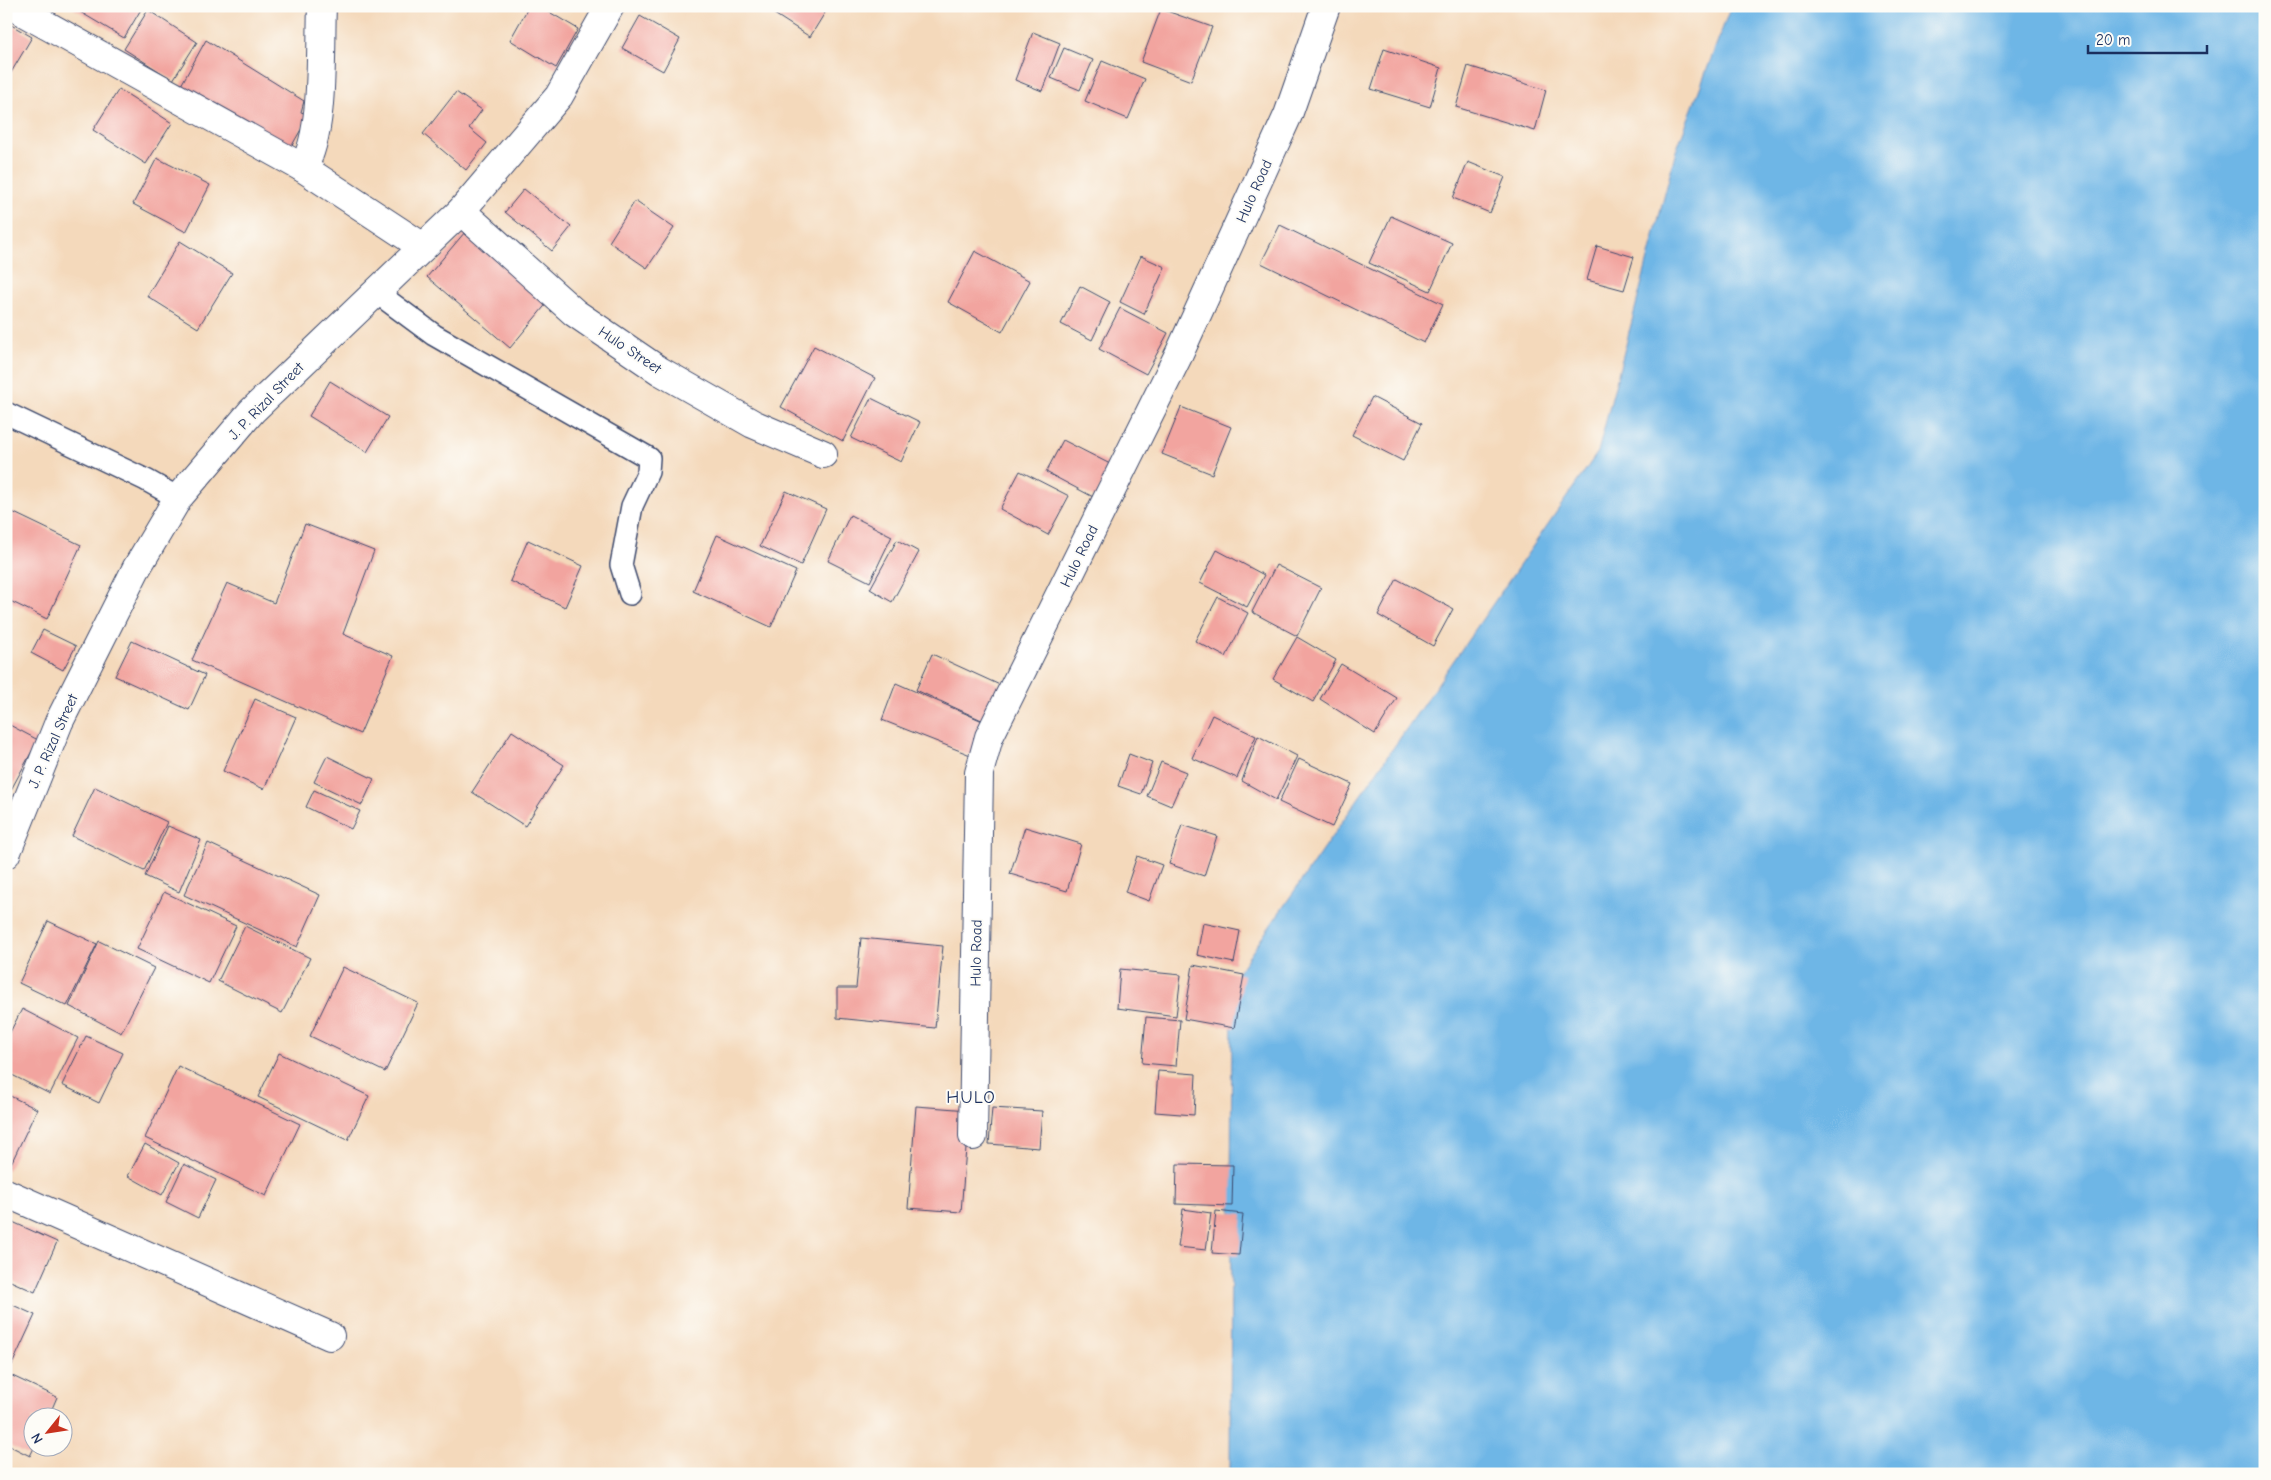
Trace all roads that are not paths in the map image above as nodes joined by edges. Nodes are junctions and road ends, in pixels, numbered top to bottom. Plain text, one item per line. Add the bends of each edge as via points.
1 (12, 6) edge
2 (322, 6) edge
3 (610, 6) edge
4 (1326, 6) edge
5 (303, 168) junction
6 (461, 211) junction
7 (423, 247) junction
8 (376, 292) junction
9 (6, 413) edge
10 (823, 454) dead end
11 (178, 498) junction
12 (630, 594) dead end
13 (12, 821) edge
14 (6, 854) edge
15 (973, 1136) dead end
16 (6, 1193) edge
17 (330, 1336) dead end

1 - 5 street
2 - 5 street via 318,113
3 - 6 street, J. P. Rizal Street via 559,96
4 - 15 street, Hulo Road via 1288,116 1180,352 989,736 979,773
5 - 7 street
6 - 7 street, J. P. Rizal Street
6 - 10 street, Hulo Street via 575,313 660,371 753,424
7 - 8 street, J. P. Rizal Street
8 - 11 street, J. P. Rizal Street via 252,412
8 - 12 lane via 434,335 649,458 648,472 632,506 620,564
9 - 11 lane
11 - 13 street, J. P. Rizal Street via 136,569
13 - 14 street, J. P. Rizal Street
16 - 17 street

